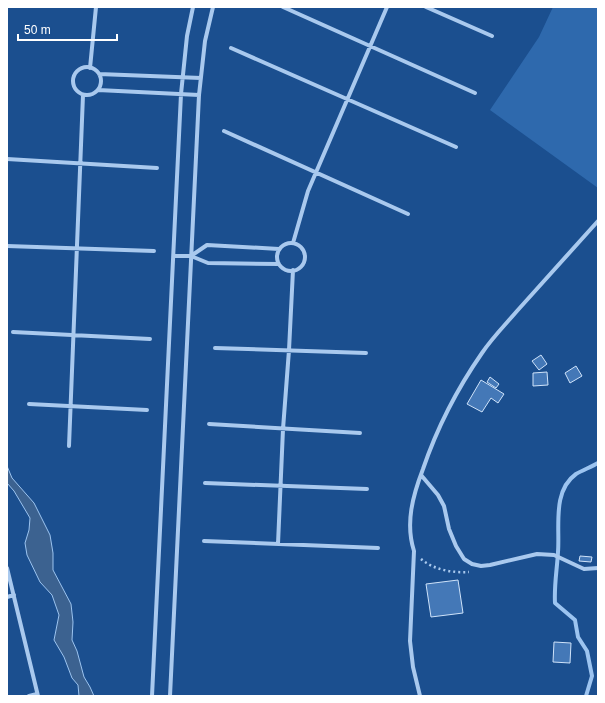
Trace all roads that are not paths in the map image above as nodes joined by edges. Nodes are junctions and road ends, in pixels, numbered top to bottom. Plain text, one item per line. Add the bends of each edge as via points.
1 (96, 7) edge
2 (193, 7) edge
3 (213, 7) edge
4 (283, 7) edge
5 (387, 7) edge
6 (426, 7) edge
7 (492, 36) dead end
8 (370, 46) junction
9 (231, 48) dead end
10 (90, 68) junction
11 (99, 74) junction
12 (183, 77) junction
13 (201, 78) junction
14 (98, 90) junction
15 (475, 93) dead end
16 (181, 94) junction
17 (83, 95) junction
18 (199, 95) junction
19 (347, 99) junction
20 (224, 131) dead end
21 (456, 147) dead end
22 (7, 159) edge
23 (80, 163) junction
24 (157, 168) dead end
25 (316, 172) junction
26 (408, 214) dead end
27 (598, 221) edge
28 (293, 243) junction
29 (7, 246) edge
30 (279, 248) junction
31 (77, 249) junction
32 (154, 251) dead end
33 (173, 256) junction
34 (191, 256) junction
35 (279, 264) junction
36 (293, 270) junction
37 (13, 332) dead end
38 (73, 335) junction
39 (150, 339) dead end
40 (215, 348) dead end
41 (289, 350) junction
42 (366, 353) dead end
43 (29, 404) dead end
44 (70, 406) junction
45 (147, 410) dead end
46 (209, 424) dead end
47 (283, 429) junction
48 (360, 433) dead end
49 (69, 446) dead end
50 (421, 475) junction
51 (205, 483) dead end
52 (280, 486) junction
53 (367, 489) dead end
54 (204, 541) dead end
55 (278, 544) junction
56 (378, 548) dead end
57 (7, 568) edge
58 (598, 568) edge
59 (14, 595) junction
60 (7, 597) edge
61 (38, 695) edge
62 (29, 696) edge
63 (152, 696) edge
64 (170, 696) edge
65 (420, 696) edge

1 - 10 street
2 - 12 street via 186,36
3 - 13 street via 205,41
4 - 8 street
5 - 8 street
6 - 7 street
8 - 15 street
8 - 19 street
9 - 19 street
10 - 11 street
10 - 17 street via 80,69 73,78 75,88
11 - 12 street
11 - 14 street via 101,80
12 - 13 street
12 - 16 street
13 - 18 street
14 - 16 street
14 - 17 street
16 - 18 street
16 - 33 street
17 - 23 street
18 - 34 street
19 - 21 street
19 - 25 street
20 - 25 street
22 - 23 street
23 - 24 street
23 - 31 street
25 - 26 street
25 - 28 street
27 - 50 street via 483,352 454,398
28 - 30 street
28 - 36 street via 298,245 304,254 302,264
29 - 31 street
30 - 34 street via 207,245
30 - 35 street
31 - 32 street
31 - 38 street
33 - 34 street
33 - 63 street
34 - 35 street via 208,263
34 - 64 street
35 - 36 street via 283,268
36 - 41 street
37 - 38 street
38 - 39 street
38 - 44 street
40 - 41 street
41 - 42 street
41 - 47 street
43 - 44 street
44 - 45 street
44 - 49 street
46 - 47 street
47 - 48 street
47 - 52 street
50 - 58 street via 431,485 444,506 456,546 464,559 472,564 490,565 537,554 554,556 584,569
50 - 65 street via 410,521 414,551 410,641
51 - 52 street
52 - 53 street
52 - 55 street
54 - 55 street
55 - 56 street
57 - 59 street
59 - 60 street
59 - 61 street
61 - 62 street

